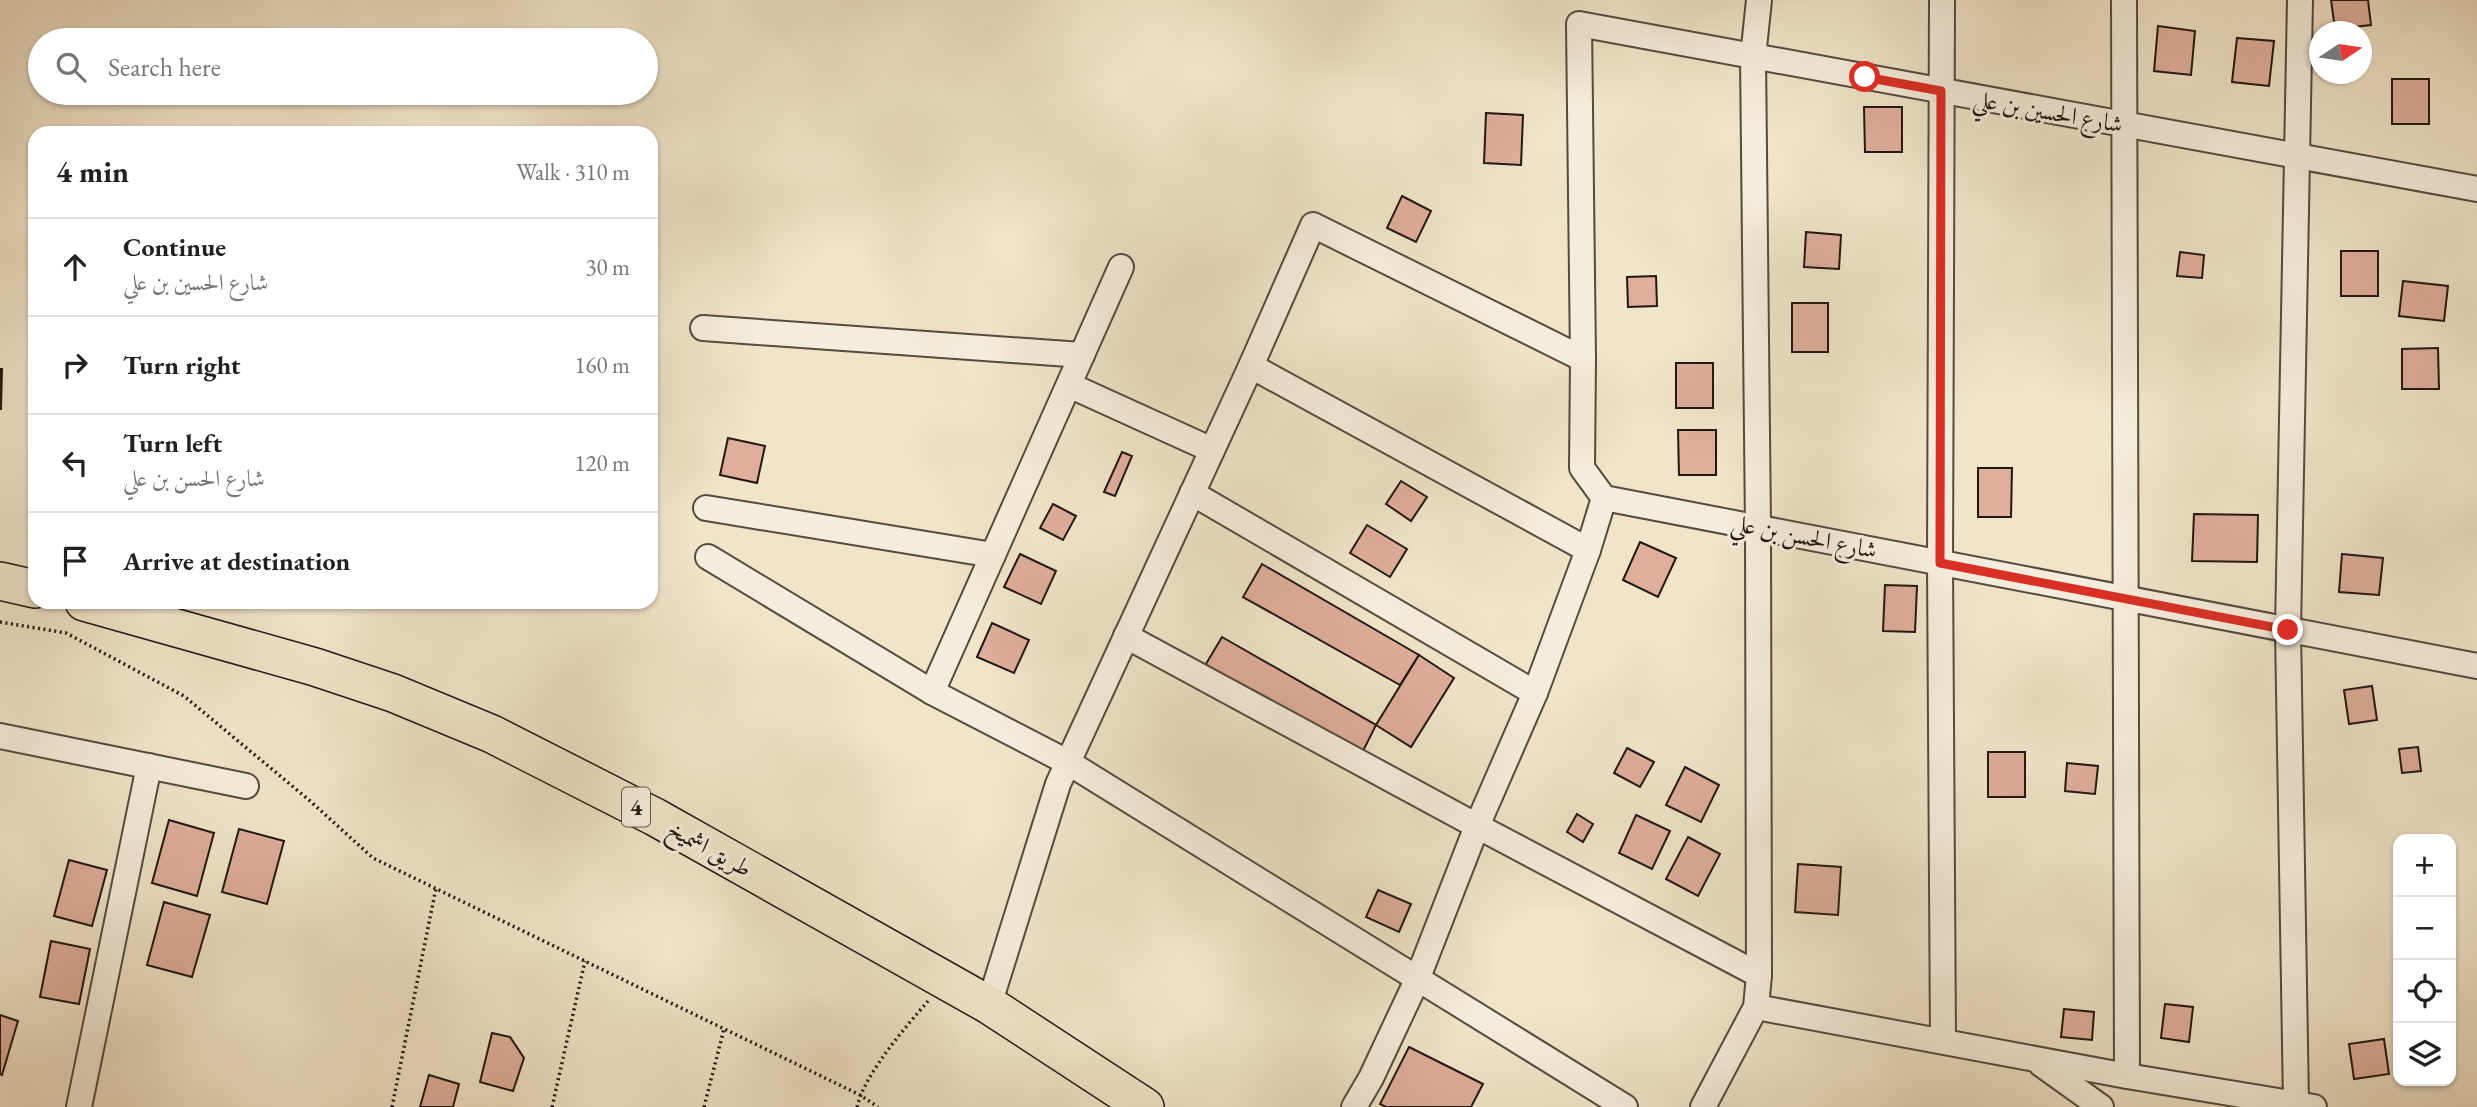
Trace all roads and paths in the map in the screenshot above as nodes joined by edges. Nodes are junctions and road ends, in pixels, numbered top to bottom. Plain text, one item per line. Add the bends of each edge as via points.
1 (1759, 0) edge
2 (1942, 0) edge
3 (2124, 0) edge
4 (2300, 0) edge
5 (1753, 57) junction
6 (1941, 91) junction
7 (2124, 124) junction
8 (2297, 156) junction
9 (2477, 188) edge
10 (1121, 267) dead end
11 (703, 328) dead end
12 (1082, 355) junction
13 (1583, 359) junction
14 (1251, 366) junction
15 (1069, 385) junction
16 (1212, 450) junction
17 (1192, 494) junction
18 (1604, 498) junction
19 (706, 508) dead end
20 (1758, 527) junction
21 (1588, 550) junction
22 (993, 555) junction
23 (708, 557) dead end
24 (1940, 563) junction
25 (0, 581) edge
26 (28, 587) edge
27 (2124, 598) junction
28 (109, 609) edge
29 (0, 622) edge
30 (2288, 630) junction
31 (1126, 636) junction
32 (2477, 666) edge
33 (932, 692) junction
34 (1535, 693) junction
35 (1, 739) edge
36 (1069, 763) junction
37 (149, 766) junction
38 (246, 786) dead end
39 (1477, 826) junction
40 (436, 888) junction
41 (585, 961) junction
42 (1759, 975) junction
43 (1417, 980) junction
44 (946, 981) junction
45 (989, 1005) junction
46 (1756, 1007) junction
47 (724, 1029) junction
48 (1943, 1041) junction
49 (2035, 1060) junction
50 (2127, 1076) junction
51 (860, 1095) junction
52 (2305, 1105) edge
53 (79, 1107) edge
54 (392, 1107) edge
55 (552, 1107) edge
56 (704, 1107) edge
57 (857, 1107) edge
58 (878, 1107) edge
59 (1145, 1107) edge
60 (1354, 1107) edge
61 (1625, 1107) edge
62 (1703, 1107) edge
63 (2101, 1107) edge

1 - 5 street
2 - 6 street
3 - 7 street
4 - 8 street
5 - 6 street, شارع الحسين بن علي
5 - 13 street, شارع الحسين بن علي via 1579,24
5 - 20 street
6 - 7 street, شارع الحسين بن علي
6 - 24 street
7 - 8 street, شارع الحسين بن علي
7 - 27 street
8 - 9 street, شارع الحسين بن علي
8 - 30 street
10 - 12 street
11 - 12 street
12 - 15 street
13 - 14 street via 1313,225
13 - 18 street via 1582,468
14 - 16 street
14 - 21 street
15 - 16 street
15 - 22 street
16 - 17 street
17 - 31 street
17 - 34 street
18 - 20 street, شارع الحسن بن علي
18 - 21 street
19 - 22 street
20 - 24 street, شارع الحسن بن علي
20 - 42 street
21 - 34 street
22 - 33 street
23 - 33 street
24 - 27 street, شارع الحسن بن علي
24 - 48 street
25 - 26 highway
27 - 30 street, شارع الحسن بن علي
27 - 50 street
28 - 44 highway, طريق اشميخ / 4 via 315,667 492,734 655,817
29 - 40 path via 66,633 184,696 373,858
30 - 32 street, شارع الحسن بن علي
30 - 52 street
31 - 36 street
31 - 39 street
33 - 36 street
34 - 39 street
35 - 37 street
36 - 43 street
36 - 45 street via 1052,799
37 - 38 street
37 - 53 street
39 - 42 street
39 - 43 street
40 - 41 path
40 - 54 path
41 - 47 path
41 - 55 path
42 - 46 street
43 - 60 street
43 - 61 street
44 - 45 highway, طريق اشميخ / 4
44 - 51 path via 897,1037
45 - 59 highway, طريق اشميخ / 4
46 - 48 street
46 - 62 street
47 - 51 path
47 - 56 path
48 - 49 street
49 - 50 street
49 - 63 street
50 - 52 street
51 - 57 path
51 - 58 path

